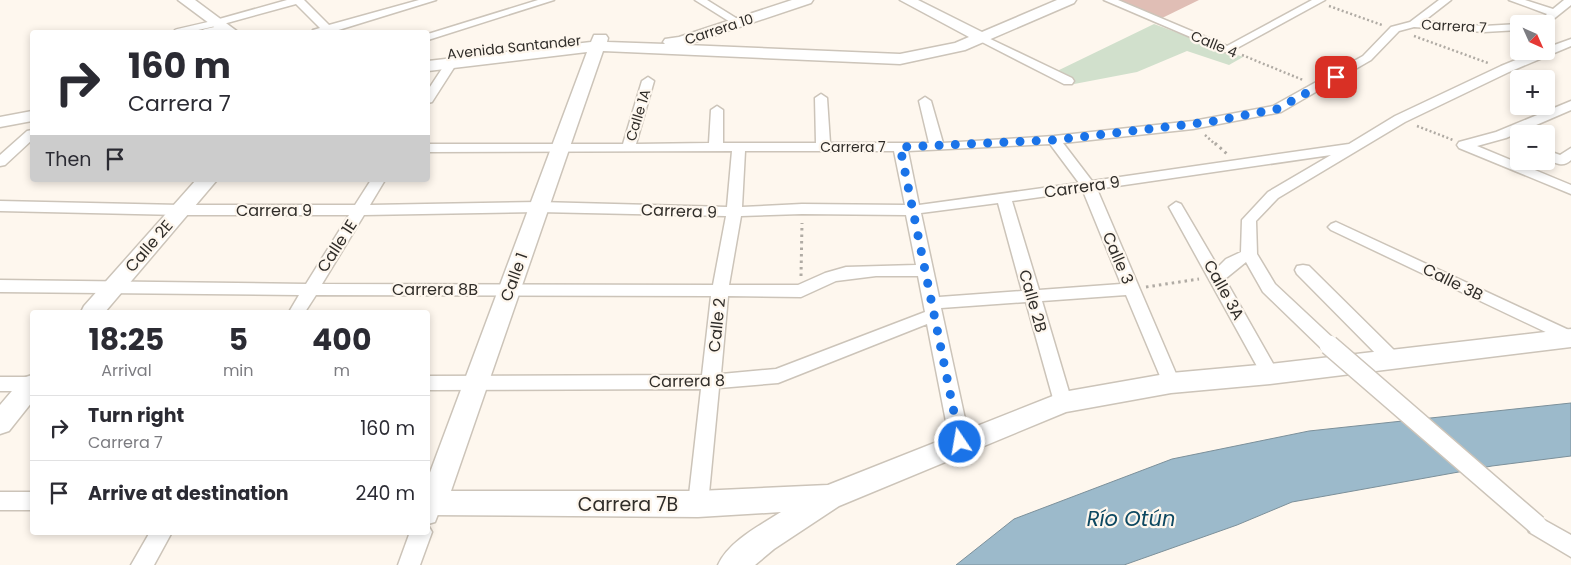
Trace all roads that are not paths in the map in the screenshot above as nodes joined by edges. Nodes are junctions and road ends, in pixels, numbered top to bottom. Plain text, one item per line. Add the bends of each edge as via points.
1 (185, 0) edge
2 (298, 0) edge
3 (431, 0) edge
4 (501, 0) edge
5 (549, 0) edge
6 (700, 0) edge
7 (806, 0) edge
8 (907, 0) edge
9 (1069, 0) edge
10 (1109, 0) edge
11 (1316, 0) edge
12 (1446, 0) edge
13 (1514, 0) edge
14 (1571, 0) edge
15 (514, 11) junction
16 (1555, 13) junction
17 (1552, 15) edge
18 (738, 23) junction
19 (1414, 24) junction
20 (1510, 28) edge
21 (218, 29) edge
22 (205, 30) edge
23 (321, 30) edge
24 (326, 30) edge
25 (430, 36) edge
26 (982, 38) junction
27 (599, 42) junction
28 (1571, 42) edge
29 (756, 54) junction
30 (430, 56) edge
31 (451, 63) junction
32 (430, 66) edge
33 (1068, 80) dead end
34 (648, 81) dead end
35 (430, 97) edge
36 (821, 98) dead end
37 (925, 101) dead end
38 (1571, 105) edge
39 (717, 110) dead end
40 (30, 116) edge
41 (1400, 119) joint
42 (0, 122) edge
43 (30, 124) edge
44 (0, 129) edge
45 (1501, 135) junction
46 (1510, 138) edge
47 (1054, 140) junction
48 (27, 144) edge
49 (1464, 144) joint
50 (823, 146) junction
51 (1353, 146) junction
52 (739, 147) junction
53 (900, 147) junction
54 (937, 147) junction
55 (430, 148) edge
56 (559, 148) junction
57 (628, 148) junction
58 (716, 149) junction
59 (1571, 152) edge
60 (1555, 158) edge
61 (0, 162) edge
62 (205, 182) edge
63 (377, 182) edge
64 (1088, 186) junction
65 (1571, 190) edge
66 (1004, 199) junction
67 (0, 206) edge
68 (539, 207) junction
69 (1176, 207) dead end
70 (180, 210) junction
71 (360, 210) junction
72 (913, 210) junction
73 (734, 212) junction
74 (1336, 227) dead end
75 (1249, 254) junction
76 (1302, 270) dead end
77 (925, 271) junction
78 (1217, 277) junction
79 (0, 286) edge
80 (112, 288) junction
81 (309, 289) junction
82 (510, 289) junction
83 (1131, 289) junction
84 (720, 292) junction
85 (1030, 295) junction
86 (933, 309) junction
87 (94, 310) edge
88 (297, 310) edge
89 (1570, 338) edge
90 (1392, 359) junction
91 (1270, 374) junction
92 (711, 382) junction
93 (430, 383) edge
94 (1171, 383) junction
95 (0, 384) edge
96 (30, 384) edge
97 (476, 384) junction
98 (30, 386) edge
99 (1063, 402) junction
100 (0, 423) edge
101 (960, 442) junction
102 (829, 497) junction
103 (0, 501) edge
104 (30, 501) edge
105 (430, 504) edge
106 (698, 504) junction
107 (430, 507) edge
108 (1537, 525) joint
109 (160, 535) edge
110 (420, 535) edge
111 (1571, 547) edge
112 (142, 565) edge
113 (409, 565) edge
114 (733, 565) edge

1 - 21 main road
2 - 21 street
2 - 23 street
3 - 24 street
4 - 15 street
5 - 15 street
6 - 18 street
7 - 18 main road, Carrera 10
8 - 26 main road
9 - 26 main road
10 - 11 street, Calle 4 via 1228,50
12 - 19 street
13 - 16 street
14 - 16 street
15 - 25 street
16 - 17 street
18 - 27 main road, Carrera 10 via 680,42
18 - 29 main road via 722,34 722,42 736,50
19 - 20 street, Carrera 7
19 - 47 street, Carrera 7 via 1394,30 1367,58 1277,109 1193,125
21 - 22 lane
26 - 29 main road via 959,47 900,59
26 - 33 street
27 - 29 main road
27 - 30 main road, Avenida Santander
27 - 31 main road, Avenida Santander
27 - 56 main road, Calle 1
28 - 41 street
31 - 32 main road, Avenida Santander
31 - 35 street
34 - 57 street, Calle 1A
36 - 50 street
37 - 54 street
38 - 45 street
39 - 58 street
40 - 42 main road
41 - 51 street
43 - 44 main road
45 - 46 street
45 - 49 street
47 - 54 street, Carrera 7
47 - 64 street, Calle 3
48 - 61 street
49 - 65 street
50 - 52 street, Carrera 7
50 - 53 street, Carrera 7
51 - 64 street, Carrera 9
51 - 75 street via 1267,201 1249,220
52 - 58 street, Carrera 7
52 - 73 street, Calle 2
53 - 54 street, Carrera 7
53 - 72 street
55 - 56 street, Carrera 7
56 - 57 street, Carrera 7
56 - 68 main road, Calle 1
57 - 58 street, Carrera 7
59 - 60 street via 1562,161
62 - 70 main road, Calle 2E
63 - 71 street, Calle 1E
64 - 66 street, Carrera 9
64 - 83 street, Calle 3
66 - 72 street, Carrera 9
66 - 85 street, Calle 2B
67 - 70 street, Carrera 9
68 - 71 street, Carrera 9
68 - 73 street, Carrera 9
68 - 82 main road, Calle 1
69 - 78 street, Calle 3A
70 - 71 street, Carrera 9
70 - 80 main road, Calle 2E
71 - 81 street, Calle 1E
72 - 73 street, Carrera 9
72 - 77 street
73 - 84 street, Calle 2
74 - 89 street, Calle 3B
75 - 78 street via 1232,263
75 - 108 street, bridge via 1269,288 1329,345
76 - 90 street
77 - 84 street, Carrera 8B via 843,272 819,279 801,291
77 - 86 street
78 - 91 street, Calle 3A
79 - 80 street, Carrera 8B
80 - 81 street, Carrera 8B
80 - 87 main road, Calle 2E
81 - 82 street, Carrera 8B
81 - 88 street, Calle 1E
82 - 84 street, Carrera 8B
82 - 97 main road, Calle 1
83 - 85 street, Carrera 8
83 - 94 street, Calle 3
84 - 92 street, Calle 2
85 - 86 street, Carrera 8
85 - 99 street, Calle 2B
86 - 92 street, Carrera 8 via 778,376
86 - 101 street
89 - 90 main road
90 - 91 main road
91 - 94 main road
92 - 97 street, Carrera 8
92 - 106 street, Calle 2
93 - 97 street, Carrera 8
94 - 99 main road
95 - 96 street
97 - 105 main road, Calle 1
98 - 100 main road
99 - 101 main road
101 - 102 main road
102 - 106 main road, Carrera 7B
102 - 114 main road via 762,539
103 - 104 street
106 - 107 main road, Carrera 7B
108 - 111 street
109 - 112 street
110 - 113 street

